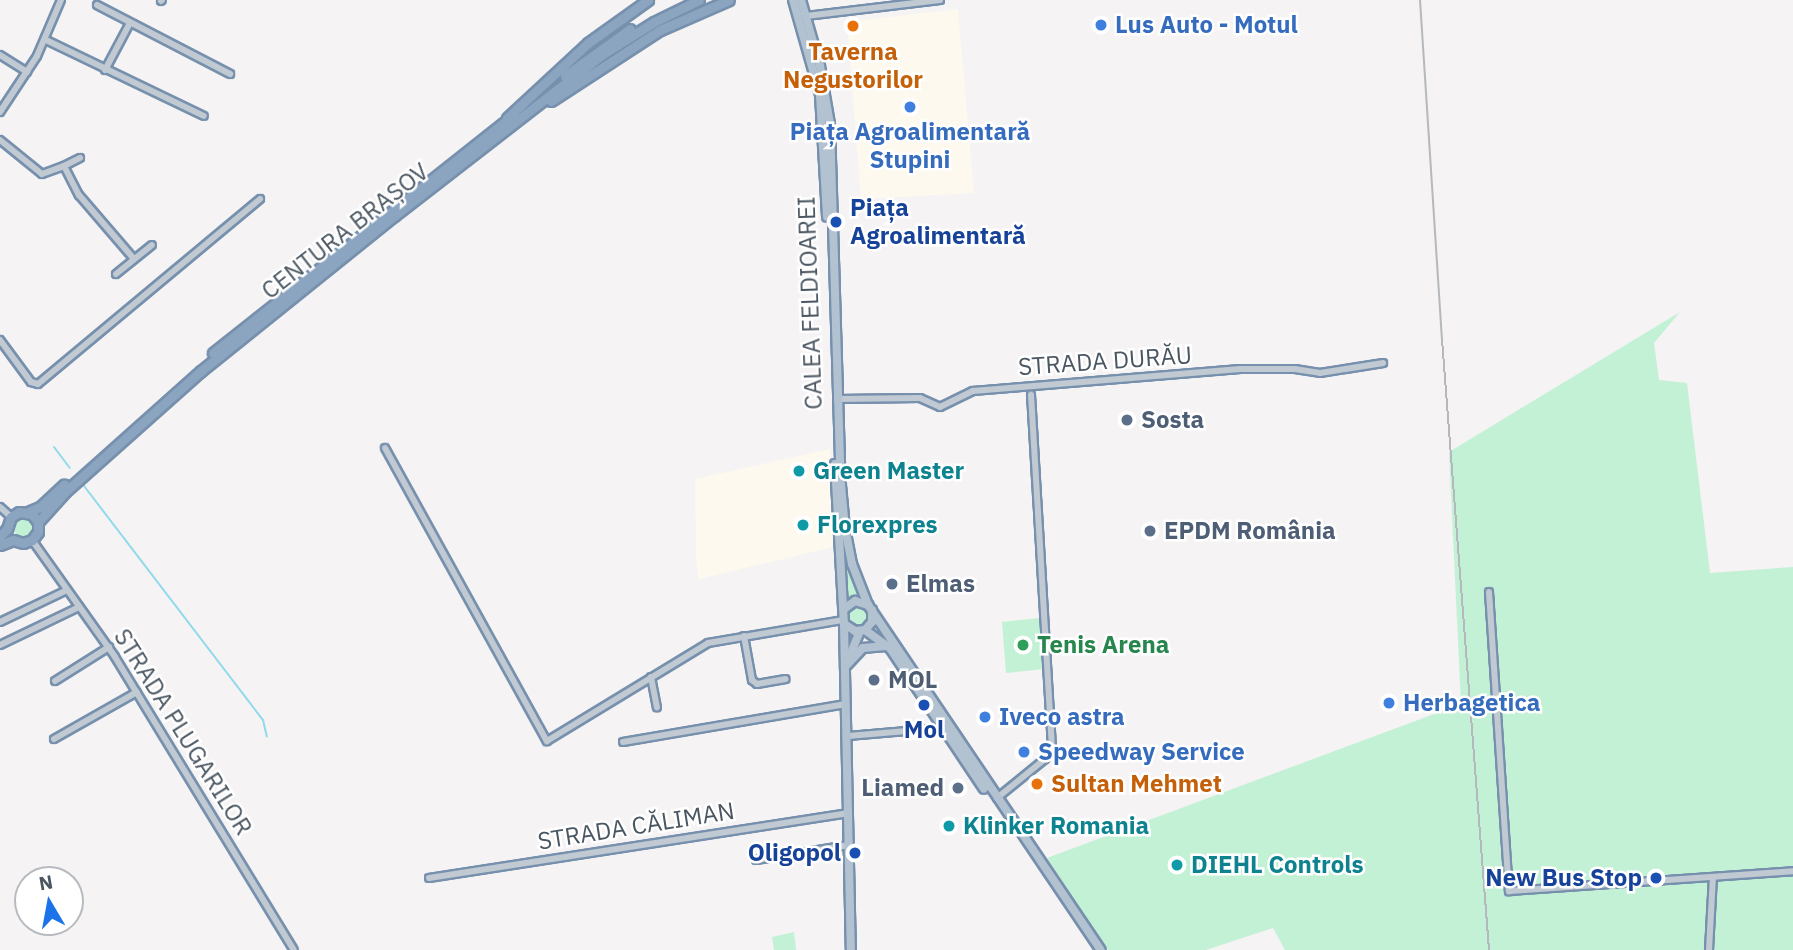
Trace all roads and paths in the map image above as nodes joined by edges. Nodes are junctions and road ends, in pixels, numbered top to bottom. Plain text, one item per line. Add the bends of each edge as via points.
1 (61, 0) edge
2 (648, 0) edge
3 (684, 0) edge
4 (699, 0) edge
5 (729, 0) edge
6 (793, 0) edge
7 (801, 0) edge
8 (940, 0) edge
9 (97, 5) dead end
10 (806, 16) junction
11 (130, 23) junction
12 (46, 40) junction
13 (0, 55) edge
14 (105, 70) junction
15 (27, 72) junction
16 (230, 74) dead end
17 (0, 97) edge
18 (8, 102) junction
19 (0, 112) edge
20 (204, 116) dead end
21 (492, 136) junction
22 (0, 140) edge
23 (80, 158) dead end
24 (64, 166) junction
25 (260, 199) dead end
26 (152, 245) dead end
27 (134, 259) junction
28 (116, 274) dead end
29 (0, 340) edge
30 (1382, 363) dead end
31 (1031, 395) dead end
32 (837, 399) junction
33 (385, 448) dead end
34 (0, 507) edge
35 (28, 512) junction
36 (11, 517) junction
37 (38, 522) junction
38 (4, 533) edge
39 (13, 540) junction
40 (32, 540) junction
41 (0, 544) edge
42 (67, 590) junction
43 (1489, 592) dead end
44 (869, 606) junction
45 (79, 607) junction
46 (844, 609) junction
47 (0, 622) edge
48 (843, 622) junction
49 (862, 631) junction
50 (744, 636) junction
51 (0, 645) edge
52 (109, 648) junction
53 (894, 649) junction
54 (845, 667) junction
55 (652, 677) junction
56 (786, 680) dead end
57 (55, 681) dead end
58 (137, 692) junction
59 (846, 704) junction
60 (657, 707) dead end
61 (942, 728) junction
62 (848, 736) junction
63 (54, 739) dead end
64 (623, 742) dead end
65 (997, 798) junction
66 (849, 813) junction
67 (849, 845) junction
68 (756, 860) dead end
69 (1793, 871) edge
70 (1713, 877) junction
71 (429, 878) dead end
72 (294, 950) edge
73 (851, 950) edge
74 (1095, 950) edge
75 (1101, 950) edge
76 (1709, 950) edge

1 - 12 street
2 - 21 highway via 588,43
3 - 21 highway, CENTURA BRAȘOV via 599,49
4 - 21 highway, CENTURA BRAȘOV via 603,54
5 - 21 highway via 627,49
6 - 46 main road, CALEA FELDIOAREI via 819,90 824,125
7 - 10 main road, CALEA FELDIOAREI
8 - 10 street
9 - 11 street
10 - 32 main road, CALEA FELDIOAREI via 830,124
11 - 14 street
11 - 16 street
12 - 14 street
12 - 15 street
13 - 15 street
14 - 20 street
15 - 18 street
17 - 18 street
18 - 19 street
21 - 35 highway, CENTURA BRAȘOV via 232,337 47,501
21 - 37 highway, CENTURA BRAȘOV via 201,371 65,492
22 - 24 street via 42,174
23 - 24 street
24 - 27 street via 79,195
25 - 29 street via 38,384 31,382
26 - 27 street
27 - 28 street
30 - 32 street, STRADA DURĂU via 1320,373 1240,369 985,390 968,392 940,407 920,398
31 - 65 street via 1052,748
32 - 44 main road, CALEA FELDIOAREI via 845,528 852,564
33 - 55 street via 547,741
34 - 36 street
35 - 36 highway, CENTURA BRAȘOV
35 - 37 highway
36 - 38 highway
37 - 40 highway, CENTURA BRAȘOV
38 - 39 highway
39 - 40 highway
39 - 41 highway
40 - 42 street, STRADA PLUGARILOR
42 - 45 street, STRADA PLUGARILOR
42 - 47 street
43 - 70 street via 1509,891
44 - 46 main road via 855,601
44 - 49 main road, CALEA FELDIOAREI via 873,617
44 - 53 main road
45 - 51 street
45 - 52 street, STRADA PLUGARILOR
46 - 48 main road, CALEA FELDIOAREI
48 - 49 main road via 851,630
48 - 50 street
48 - 54 main road, CALEA FELDIOAREI
49 - 53 main road
49 - 54 main road, CALEA FELDIOAREI
50 - 55 street via 700,647
50 - 56 street via 752,680 757,684
52 - 57 street
52 - 58 street, STRADA PLUGARILOR
53 - 54 main road via 879,645 863,648
53 - 61 main road
53 - 65 main road
54 - 59 main road, CALEA FELDIOAREI
55 - 60 street
58 - 63 street
58 - 72 street, STRADA PLUGARILOR
59 - 62 main road, CALEA FELDIOAREI
59 - 64 street
61 - 62 street
61 - 74 main road
62 - 66 main road, CALEA FELDIOAREI
65 - 75 main road
66 - 67 main road, CALEA FELDIOAREI
66 - 71 street, STRADA CĂLIMAN
67 - 68 street
67 - 73 main road, CALEA FELDIOAREI
69 - 70 street
70 - 76 street

